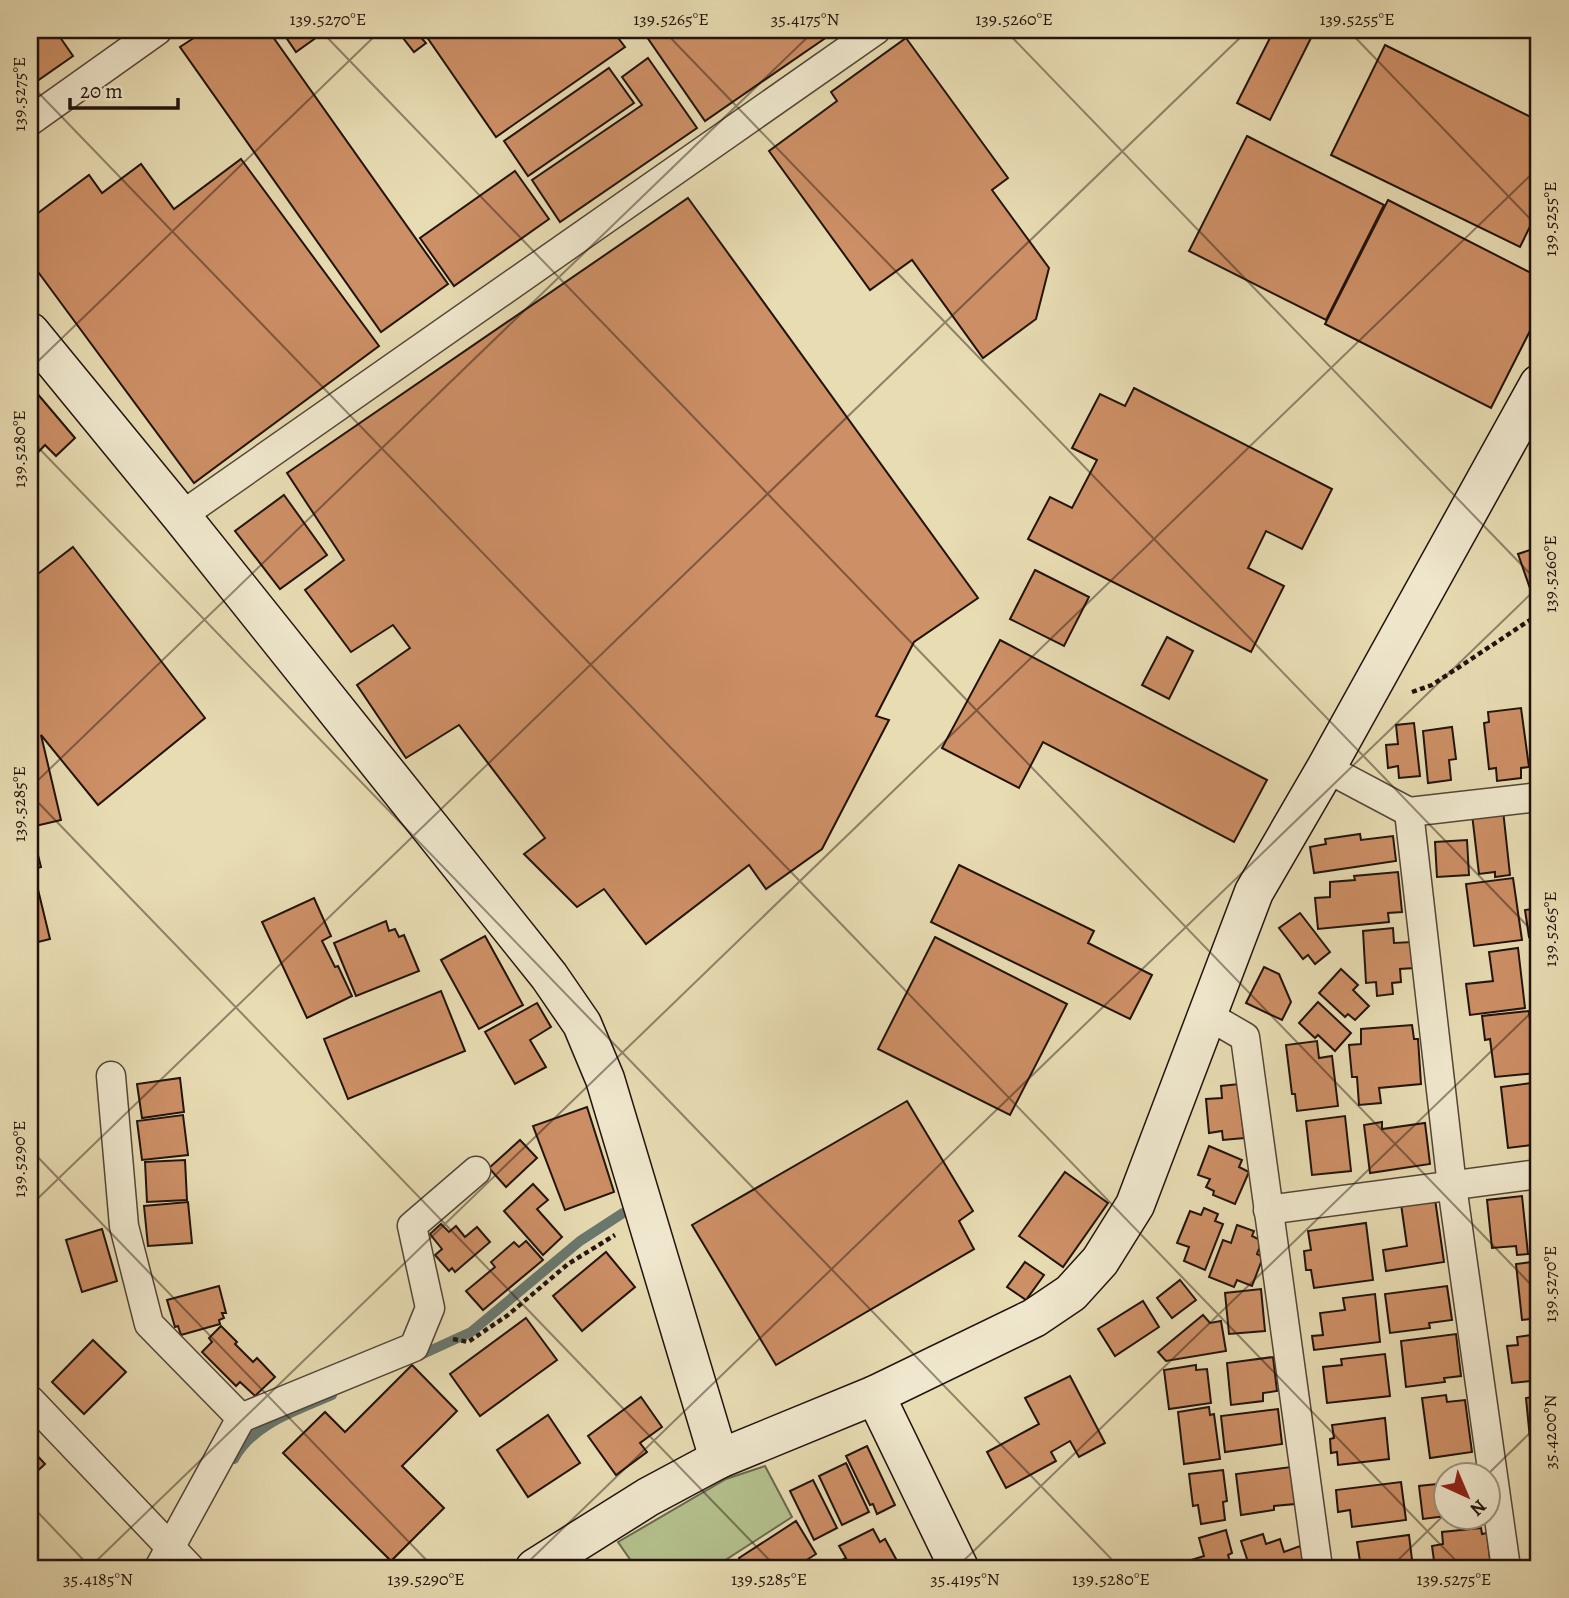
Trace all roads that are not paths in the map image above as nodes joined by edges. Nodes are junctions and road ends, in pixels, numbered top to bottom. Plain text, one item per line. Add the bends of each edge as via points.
1 (158, 30) edge
2 (876, 30) edge
3 (30, 121) edge
4 (30, 332) edge
5 (1539, 384) edge
6 (181, 516) junction
7 (1326, 768) junction
8 (1539, 797) edge
9 (1409, 812) junction
10 (1207, 1015) junction
11 (111, 1076) dead end
12 (476, 1171) dead end
13 (1539, 1174) edge
14 (1451, 1186) junction
15 (1268, 1209) junction
16 (875, 1395) junction
17 (30, 1400) edge
18 (241, 1418) junction
19 (719, 1459) junction
20 (164, 1557) edge
21 (190, 1568) edge
22 (535, 1568) edge
23 (959, 1568) edge
24 (1318, 1568) edge
25 (1506, 1568) edge

1 - 3 street
2 - 6 street
4 - 6 street
5 - 7 street
6 - 19 street via 549,976 582,1024 605,1079
7 - 9 street
7 - 10 street via 1254,892
8 - 9 street
9 - 14 street
10 - 15 street via 1245,1037
10 - 16 street via 1135,1205 1100,1261 1071,1293 1034,1318
11 - 18 street via 124,1226 149,1324
12 - 18 street via 412,1226 430,1308 414,1347
13 - 14 street
14 - 15 street
14 - 25 street
15 - 24 street
16 - 19 street
16 - 23 street
17 - 20 street
18 - 20 street
19 - 22 street
20 - 21 street

